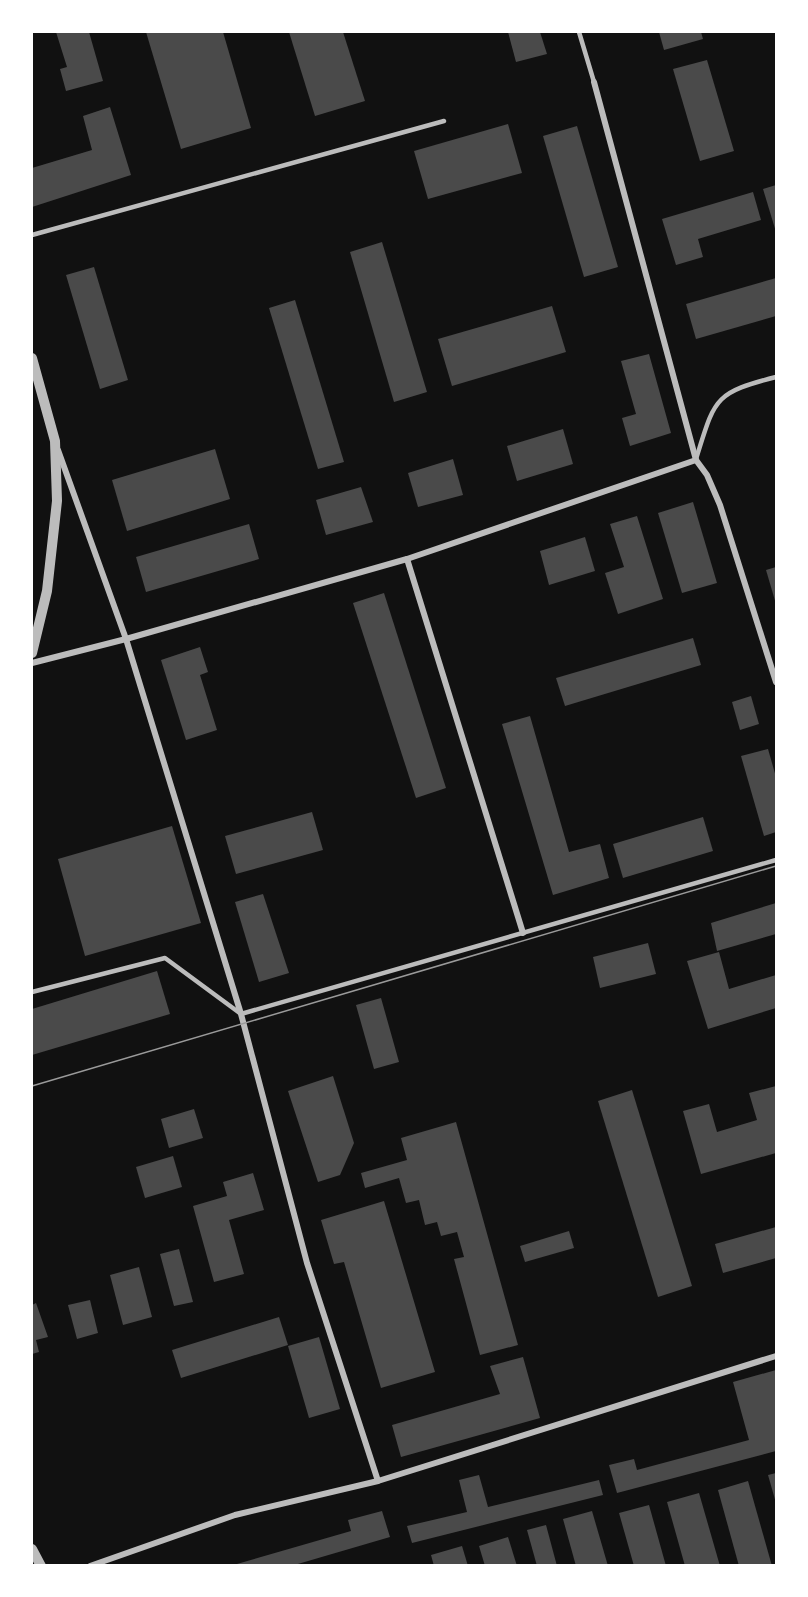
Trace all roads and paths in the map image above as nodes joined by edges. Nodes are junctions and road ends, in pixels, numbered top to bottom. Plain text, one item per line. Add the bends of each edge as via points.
1 (579, 32) edge
2 (594, 82) joint
3 (444, 121) dead end
4 (32, 235) edge
5 (32, 358) edge
6 (777, 377) edge
7 (55, 441) junction
8 (696, 460) junction
9 (407, 559) junction
10 (126, 639) junction
11 (32, 653) edge
12 (32, 663) edge
13 (777, 682) edge
14 (777, 860) edge
15 (523, 933) junction
16 (32, 992) edge
17 (241, 1014) junction
18 (777, 1356) edge
19 (378, 1481) junction
20 (32, 1549) edge
21 (41, 1566) edge
22 (90, 1566) edge

1 - 2 lane
2 - 8 street
3 - 4 lane
5 - 7 street
6 - 8 lane via 743,386 716,404
7 - 10 street
7 - 11 street via 57,501 47,591
8 - 9 street
8 - 13 street via 720,505
9 - 10 street
9 - 15 street
10 - 12 street
10 - 17 street
14 - 15 lane
15 - 17 lane
16 - 17 lane via 165,958
17 - 19 street via 307,1263
18 - 19 street
19 - 22 street via 235,1515
20 - 21 street

